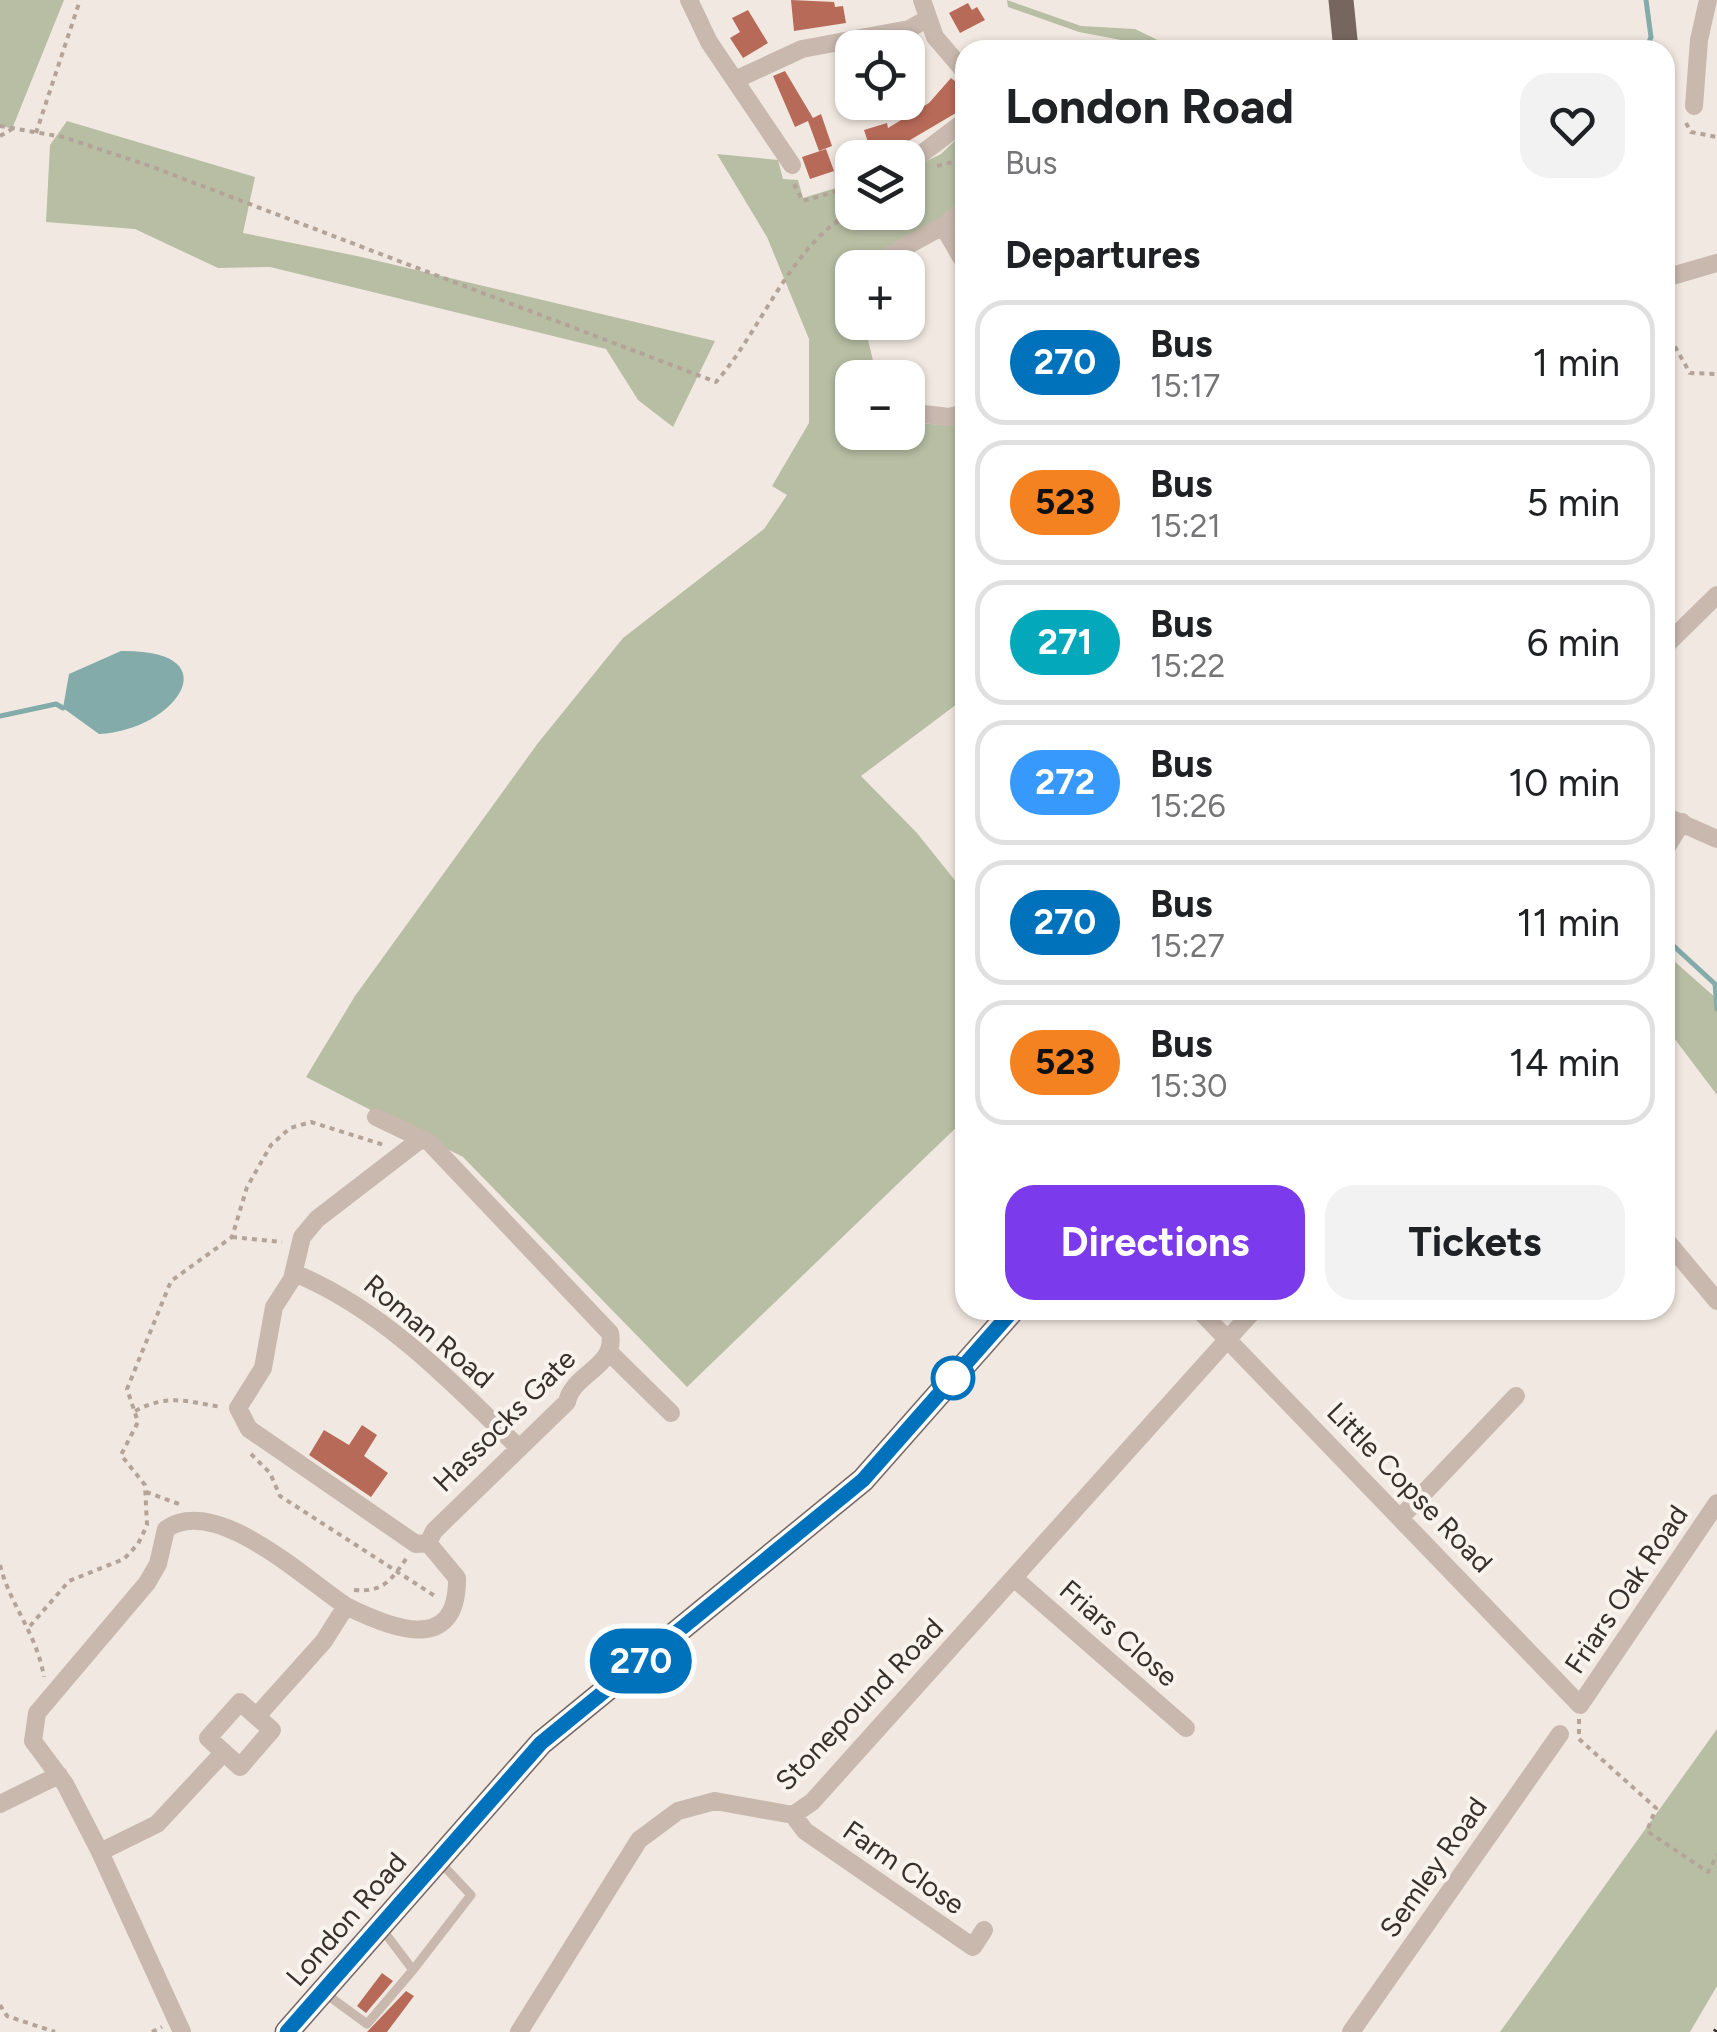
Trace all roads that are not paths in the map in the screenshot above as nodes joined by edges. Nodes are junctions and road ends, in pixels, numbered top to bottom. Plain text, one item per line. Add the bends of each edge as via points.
1 (689, 0) edge
2 (1342, 0) edge
3 (1710, 8) edge
4 (925, 9) edge
5 (1345, 40) edge
6 (955, 63) edge
7 (735, 80) junction
8 (1694, 106) dead end
9 (955, 129) edge
10 (925, 151) edge
11 (792, 165) road end
12 (955, 217) edge
13 (943, 226) junction
14 (955, 247) edge
15 (899, 250) edge
16 (1717, 263) edge
17 (1675, 275) edge
18 (925, 414) edge
19 (955, 415) edge
20 (1717, 595) edge
21 (1675, 636) edge
22 (1675, 820) edge
23 (1717, 838) edge
24 (376, 1118) dead end
25 (421, 1139) junction
26 (1675, 1251) edge
27 (294, 1273) junction
28 (1717, 1302) edge
29 (1004, 1320) edge
30 (1209, 1320) edge
31 (1245, 1320) edge
32 (1228, 1340) junction
33 (610, 1353) junction
34 (1516, 1396) dead end
35 (670, 1413) dead end
36 (518, 1447) junction
37 (1717, 1504) edge
38 (1402, 1516) junction
39 (422, 1544) junction
40 (1016, 1579) junction
41 (342, 1603) junction
42 (1580, 1705) joint
43 (257, 1716) junction
44 (1186, 1728) dead end
45 (1560, 1734) dead end
46 (224, 1752) junction
47 (59, 1775) junction
48 (0, 1804) edge
49 (793, 1815) junction
50 (100, 1852) junction
51 (438, 1860) junction
52 (380, 1926) junction
53 (984, 1930) dead end
54 (413, 1970) junction
55 (323, 1991) junction
56 (182, 2032) edge
57 (287, 2032) edge
58 (519, 2032) edge
59 (1352, 2032) edge

1 - 7 street
2 - 5 main road
3 - 8 street
4 - 6 street
4 - 7 street via 909,29 802,49
7 - 11 street
9 - 10 street
12 - 13 street
13 - 14 street
13 - 15 street
16 - 17 street
18 - 19 street
20 - 21 street
22 - 23 street
24 - 25 street, Hassocks Gate
25 - 27 street via 317,1219 300,1244
25 - 33 street, Hassocks Gate via 610,1333
26 - 28 street
27 - 36 street, Roman Road via 358,1305 445,1374
27 - 39 street via 274,1307 263,1368 233,1415
29 - 51 main road, London Road via 863,1480 541,1743
30 - 32 street, Little Copse Road
31 - 32 street, Stonepound Road
32 - 38 street, Little Copse Road
32 - 40 street, Stonepound Road
33 - 35 street, Hassocks Gate
33 - 36 street, Hassocks Gate
34 - 38 street
36 - 39 street, Hassocks Gate
37 - 42 street, Friars Oak Road
38 - 42 street, Little Copse Road
39 - 41 street via 458,1578 452,1608 436,1625 393,1629
40 - 44 street, Friars Close
40 - 49 street, Stonepound Road
41 - 43 street via 324,1641
41 - 47 street via 241,1532 174,1523 147,1583 32,1726 33,1741
43 - 46 street via 272,1730 240,1766
43 - 46 street via 240,1702 208,1738
45 - 59 street, Semley Road
46 - 50 street via 158,1824
47 - 48 street
47 - 50 street
49 - 53 street, Farm Close via 804,1831 973,1947
49 - 58 street, Stonepound Road via 715,1801 678,1811 639,1840
50 - 56 street
51 - 52 main road, London Road
51 - 54 lane via 471,1895
52 - 54 lane
52 - 55 main road, London Road
54 - 55 lane via 367,2024
55 - 57 main road, London Road

